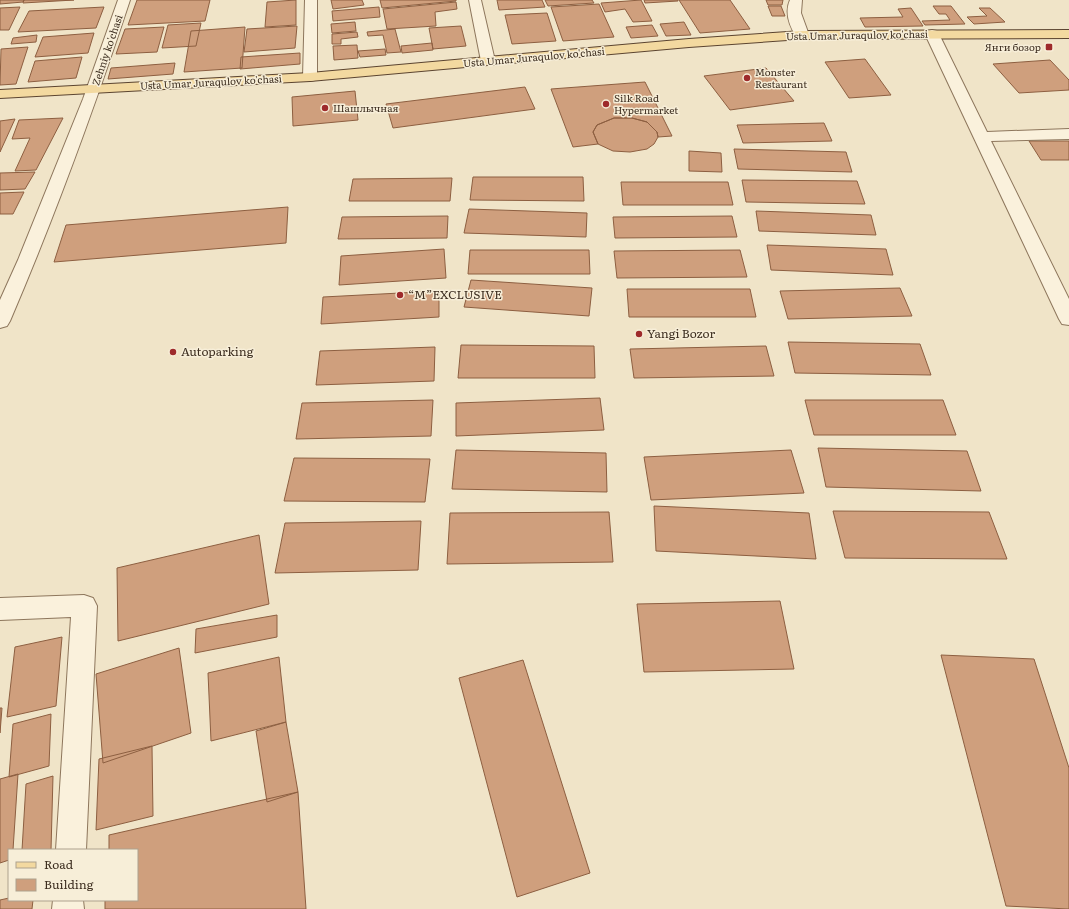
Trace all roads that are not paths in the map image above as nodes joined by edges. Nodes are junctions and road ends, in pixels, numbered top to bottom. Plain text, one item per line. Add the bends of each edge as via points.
1 (124, 0) edge
2 (311, 0) edge
3 (475, 0) edge
4 (796, 0) edge
5 (1069, 34) edge
6 (802, 35) junction
7 (934, 39) junction
8 (1069, 44) edge
9 (488, 61) junction
10 (310, 77) junction
11 (0, 94) edge
12 (92, 94) junction
13 (0, 104) edge
14 (1069, 134) edge
15 (981, 137) junction
16 (5, 298) edge
17 (1069, 319) edge
18 (0, 321) edge
19 (0, 609) edge
20 (71, 849) edge

1 - 12 street, Zehniy ko'chasi
2 - 10 street
3 - 9 street
4 - 6 street via 793,5
5 - 7 main road, Usta Umar Juraqulov ko'chasi
6 - 7 main road, Usta Umar Juraqulov ko'chasi
6 - 9 main road, Usta Umar Juraqulov ko'chasi
7 - 8 main road, Usta Umar Juraqulov ko'chasi
7 - 12 main road, Usta Umar Juraqulov ko'chasi via 690,53 318,86
7 - 15 street
9 - 10 main road, Usta Umar Juraqulov ko'chasi
10 - 12 main road, Usta Umar Juraqulov ko'chasi
11 - 12 main road, Usta Umar Juraqulov ko'chasi
12 - 13 main road, Usta Umar Juraqulov ko'chasi
12 - 16 street, Zehniy ko'chasi via 27,260
14 - 15 street
15 - 17 street
16 - 18 street, Zehniy ko'chasi
19 - 20 street via 84,606

